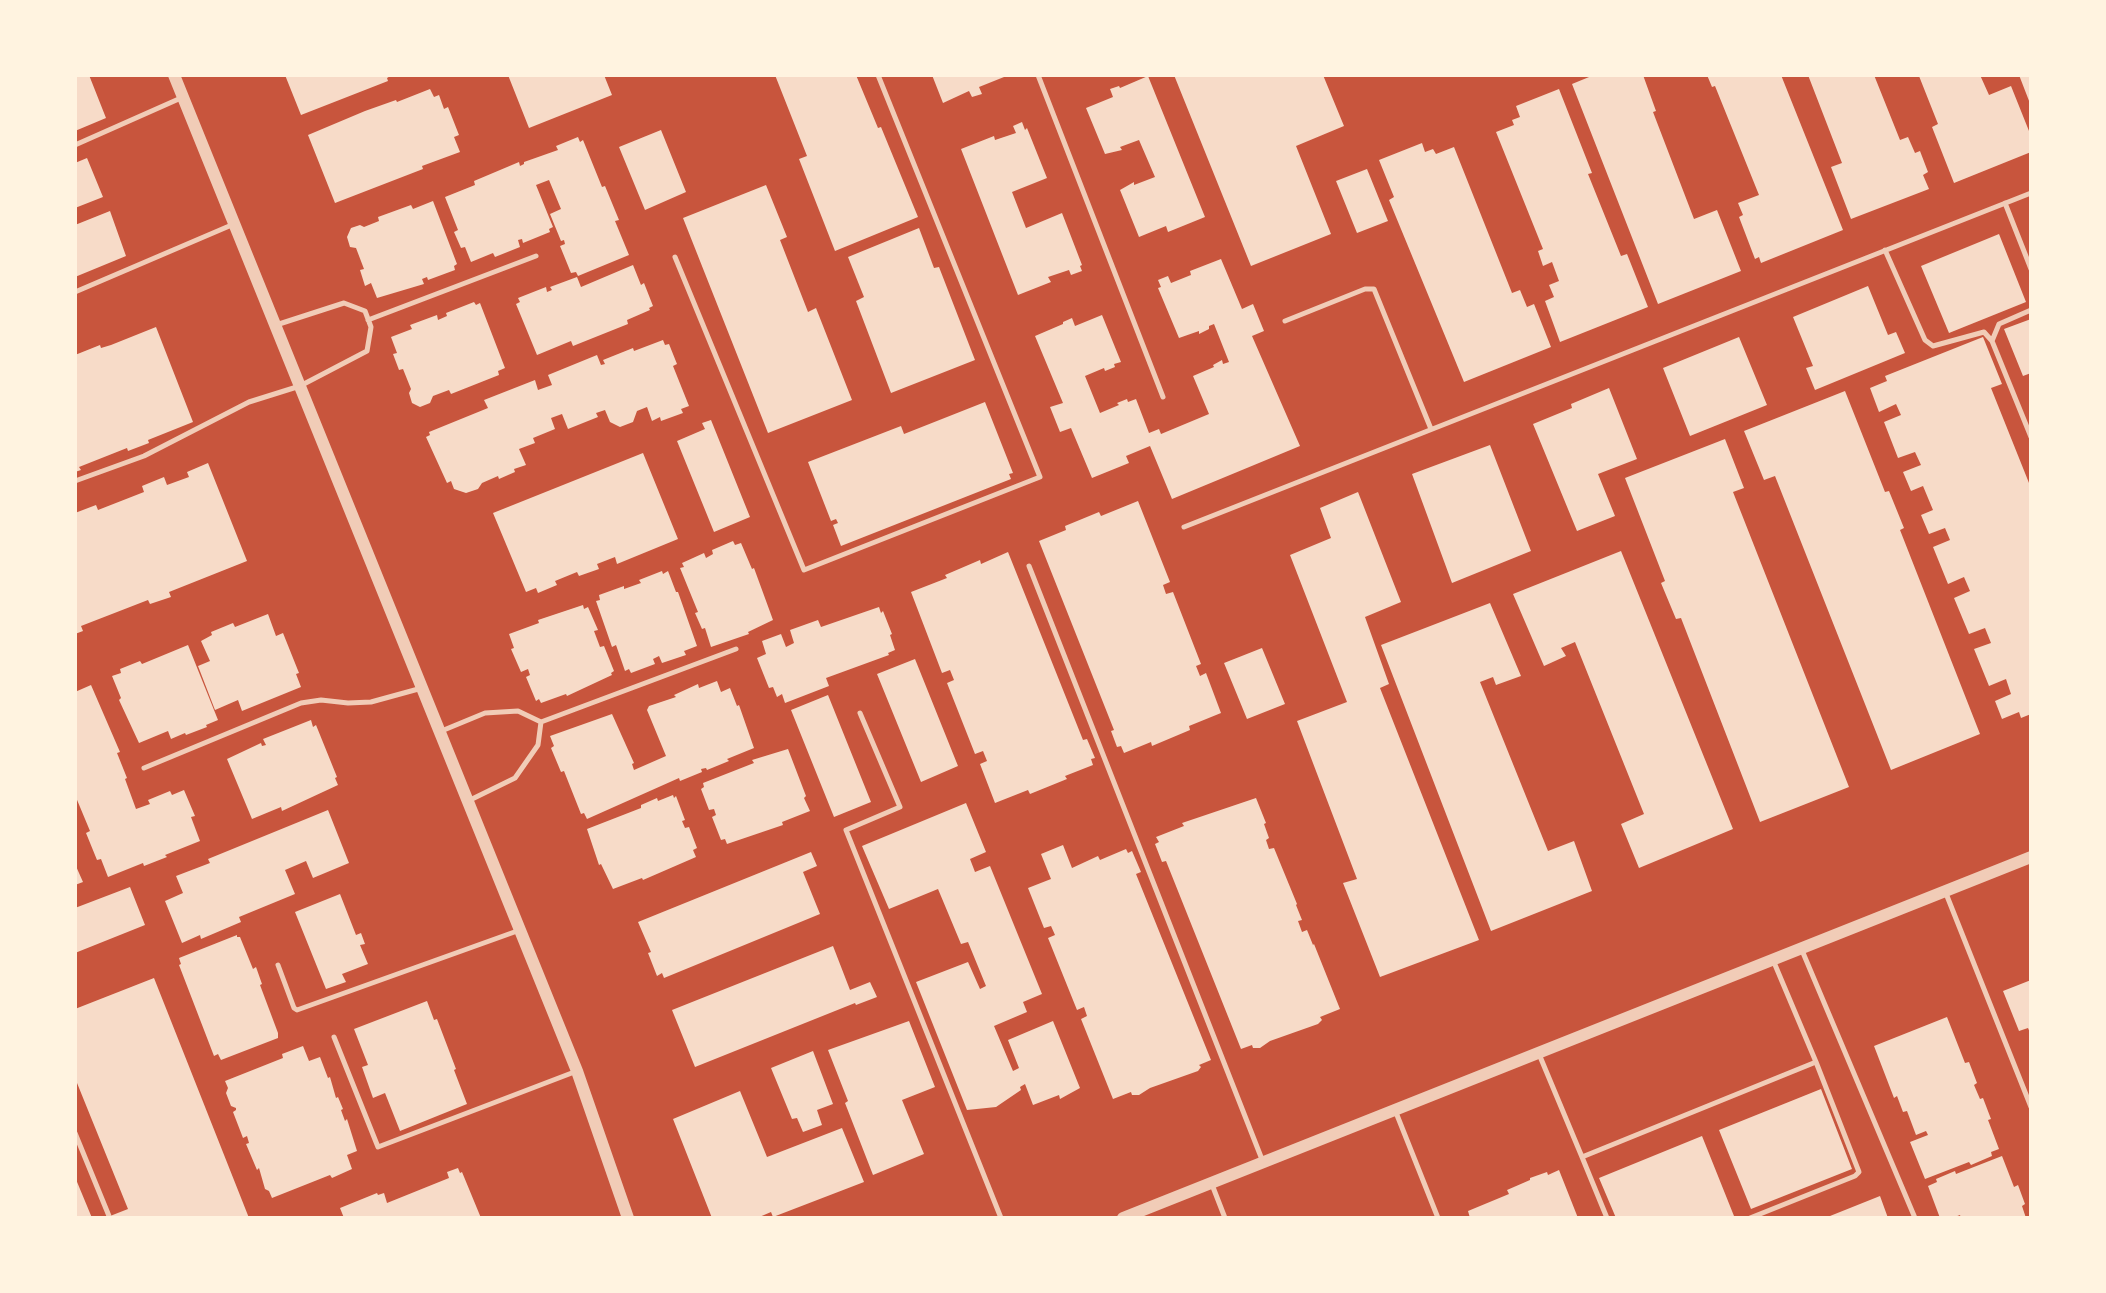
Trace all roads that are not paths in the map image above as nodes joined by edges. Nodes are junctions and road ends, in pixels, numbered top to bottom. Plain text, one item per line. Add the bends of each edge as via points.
1 (174, 75) edge
2 (878, 75) edge
3 (1038, 75) edge
4 (183, 97) junction
5 (75, 145) edge
6 (2031, 192) edge
7 (2005, 203) junction
8 (234, 224) junction
9 (1885, 250) junction
10 (536, 256) dead end
11 (675, 257) dead end
12 (2031, 269) edge
13 (75, 292) edge
14 (2031, 310) edge
15 (369, 320) junction
16 (1285, 321) dead end
17 (275, 326) junction
18 (1993, 341) junction
19 (300, 386) junction
20 (1163, 397) dead end
21 (1431, 429) junction
22 (2031, 437) edge
23 (75, 481) edge
24 (1184, 527) dead end
25 (1029, 566) dead end
26 (736, 649) dead end
27 (422, 688) junction
28 (860, 713) dead end
29 (541, 722) junction
30 (439, 732) junction
31 (144, 768) dead end
32 (468, 801) junction
33 (2031, 857) edge
34 (1945, 891) junction
35 (520, 930) junction
36 (1801, 948) junction
37 (1773, 960) junction
38 (278, 965) dead end
39 (334, 1037) dead end
40 (1539, 1054) junction
41 (1816, 1062) junction
42 (576, 1071) junction
43 (2031, 1107) edge
44 (1395, 1110) junction
45 (75, 1133) edge
46 (1582, 1157) junction
47 (1263, 1162) junction
48 (1211, 1182) junction
49 (109, 1216) dead end
50 (628, 1218) edge
51 (1001, 1218) edge
52 (1123, 1218) edge
53 (1225, 1218) edge
54 (1438, 1218) edge
55 (1606, 1218) edge
56 (1750, 1218) edge
57 (1915, 1218) edge

1 - 4 street
2 - 11 lane via 1040,477 804,570
3 - 20 lane
4 - 5 lane
4 - 8 street
6 - 7 lane
7 - 9 lane
7 - 12 lane
8 - 13 lane
8 - 17 street
9 - 18 lane via 1925,340 1933,346 1984,332
9 - 21 lane
10 - 15 lane
14 - 18 lane via 1999,324
15 - 17 lane via 365,311 344,303
15 - 19 lane via 367,351
16 - 21 lane via 1374,289
17 - 19 street
18 - 22 lane
19 - 23 lane via 249,402 144,456
19 - 27 street
21 - 24 lane
25 - 47 lane
26 - 29 lane
27 - 30 street
27 - 31 lane via 371,702 301,703
28 - 51 lane via 900,807 846,830
29 - 30 lane via 518,711 485,713
29 - 32 lane via 538,745 516,778
30 - 32 street
32 - 35 street
33 - 34 street
34 - 36 street
34 - 43 lane
35 - 38 lane via 297,1010
35 - 42 street
36 - 37 street
36 - 57 lane
37 - 40 street
37 - 41 lane
39 - 42 lane via 378,1147
40 - 44 street
40 - 46 lane
41 - 46 lane
41 - 56 lane via 1859,1172
42 - 50 street
44 - 47 street
44 - 54 lane
45 - 49 lane
46 - 55 lane
47 - 48 street
48 - 52 street
48 - 53 lane

